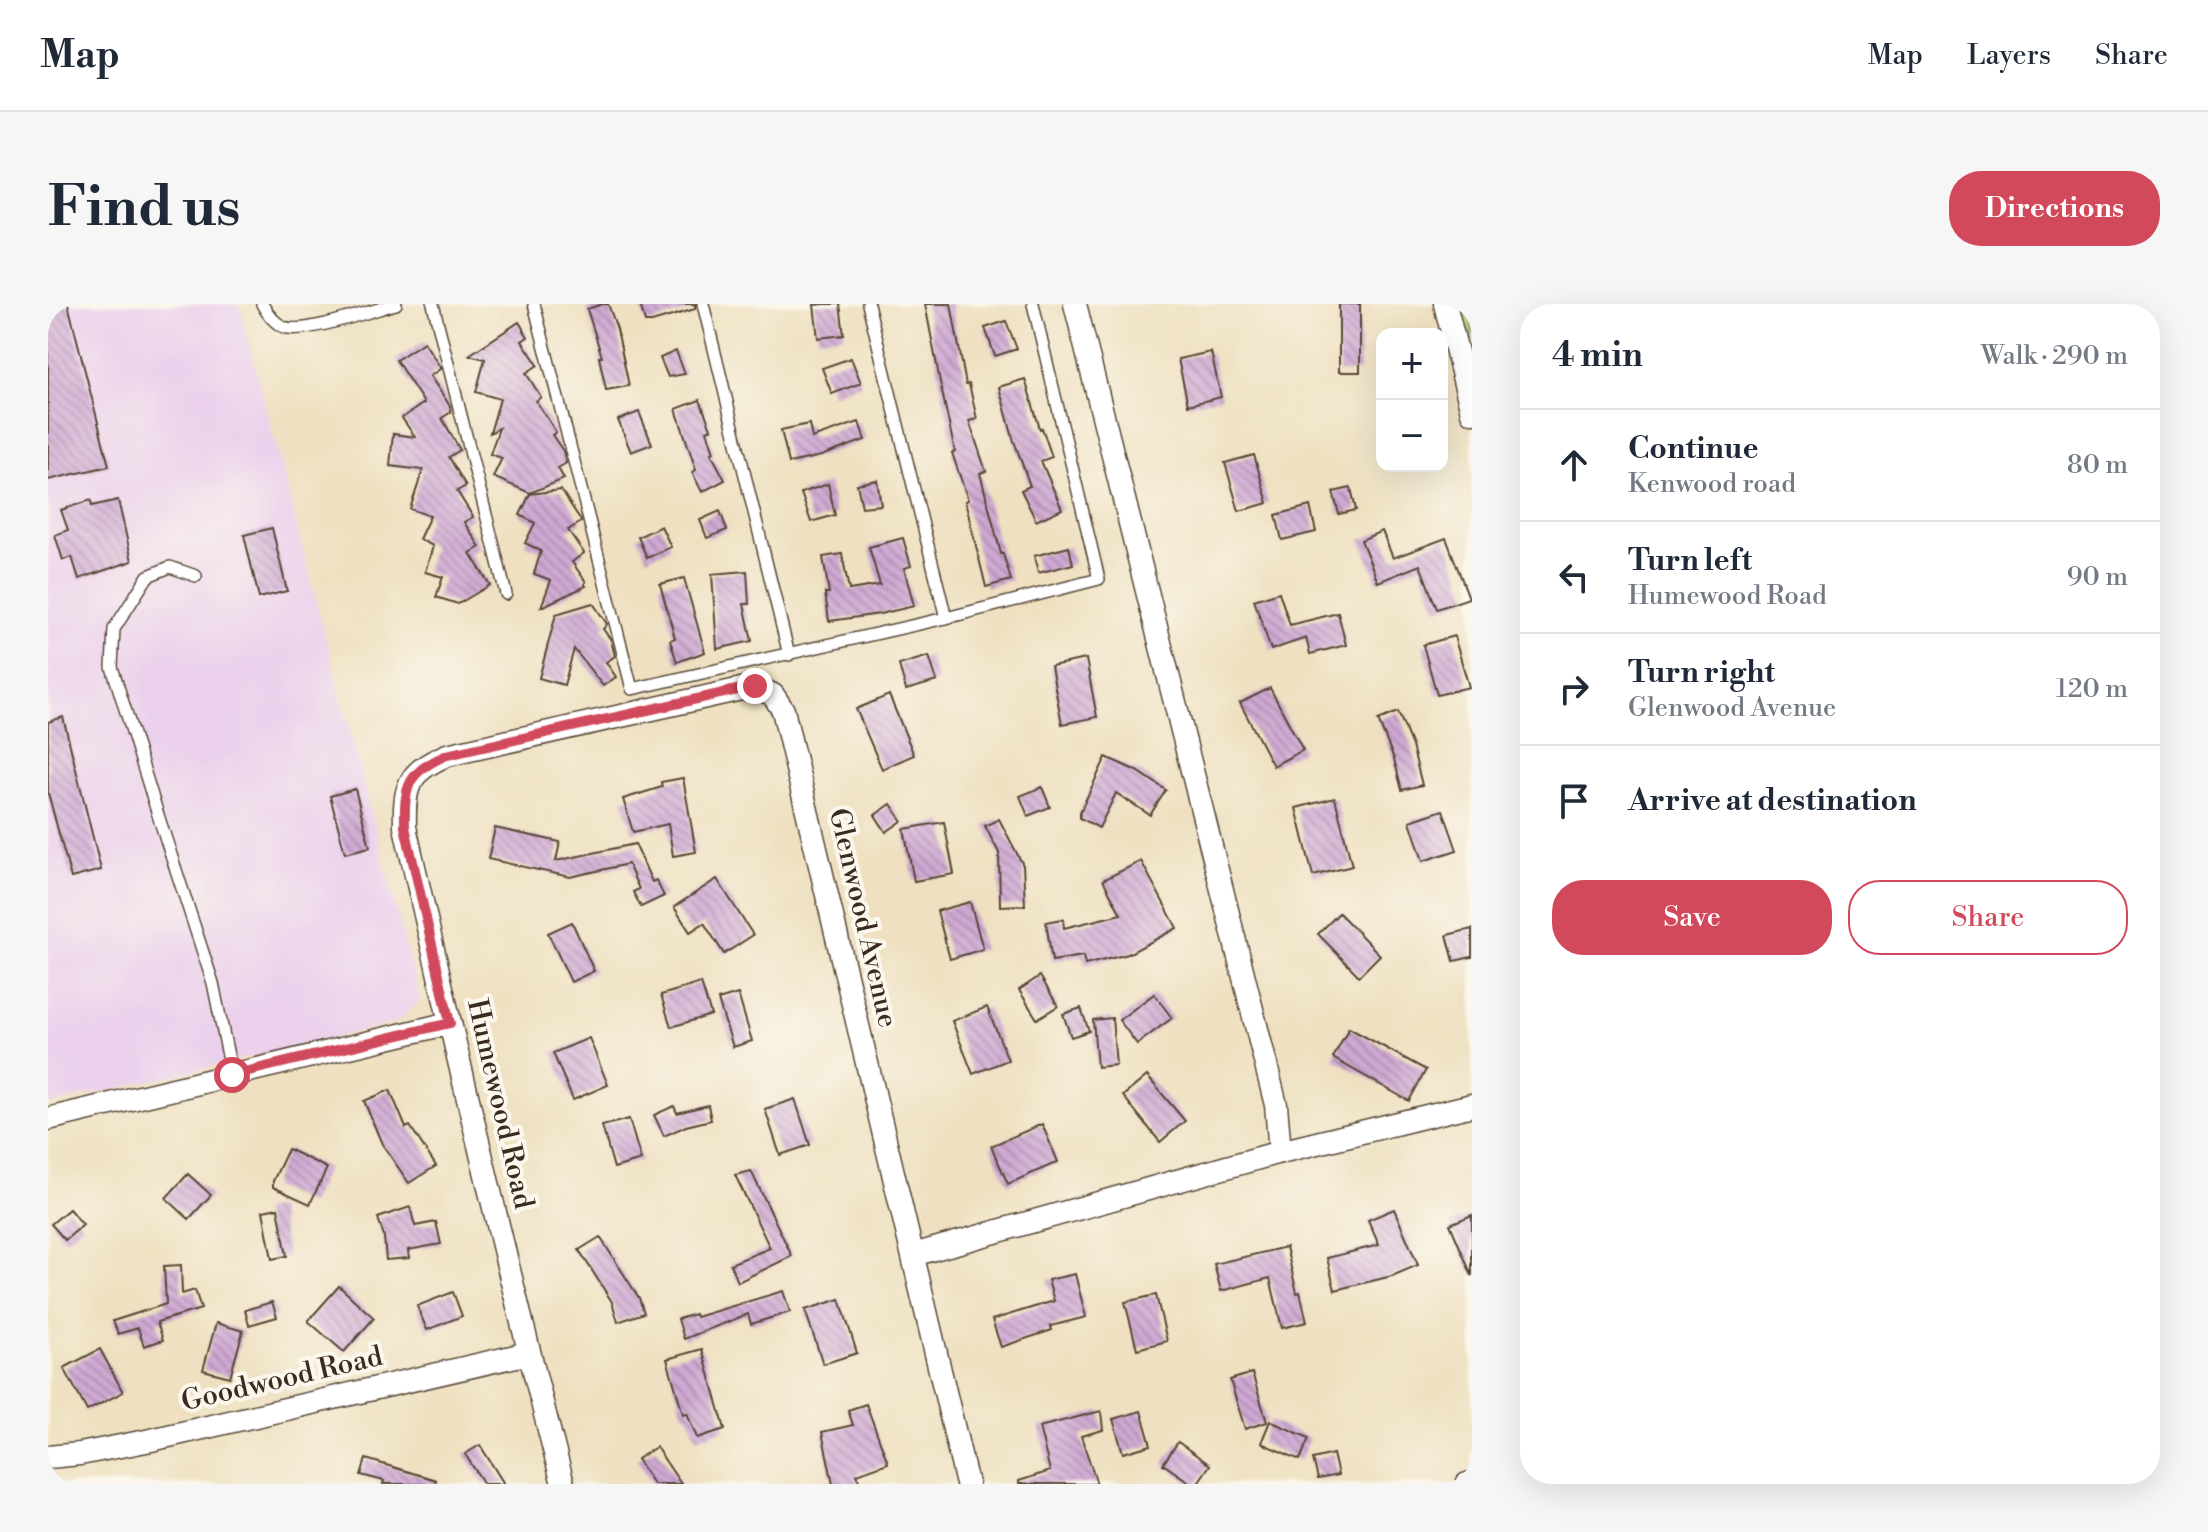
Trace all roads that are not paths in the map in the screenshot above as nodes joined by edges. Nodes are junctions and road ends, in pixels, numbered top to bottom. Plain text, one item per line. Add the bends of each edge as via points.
1 (262, 304) edge
2 (396, 304) edge
3 (433, 304) edge
4 (534, 304) edge
5 (703, 304) edge
6 (868, 304) edge
7 (1033, 304) edge
8 (1075, 304) edge
9 (1445, 304) edge
10 (1472, 412) edge
11 (196, 576) dead end
12 (506, 594) dead end
13 (946, 618) junction
14 (789, 655) junction
15 (447, 755) joint
16 (450, 1023) junction
17 (232, 1075) junction
18 (1472, 1105) edge
19 (48, 1119) edge
20 (1280, 1152) junction
21 (913, 1255) junction
22 (529, 1353) junction
23 (48, 1457) edge
24 (563, 1484) edge
25 (967, 1484) edge

1 - 2 lane via 282,326 302,330
3 - 12 lane
4 - 14 lane via 632,689
5 - 14 lane
6 - 13 lane
7 - 13 lane via 1099,579
8 - 20 street via 1276,1105
9 - 10 street
11 - 17 lane via 170,567 148,576 114,629 112,667 213,983
13 - 14 lane
15 - 16 street, Humewood Road via 418,770 404,799 405,827
15 - 21 street, Glenwood Avenue via 755,686 773,695 783,710
16 - 17 street
16 - 22 street, Humewood Road
17 - 19 street
18 - 20 street
20 - 21 street
21 - 25 street, Glenwood Avenue
22 - 23 street, Goodwood Road via 151,1440
22 - 24 street, Humewood Road

